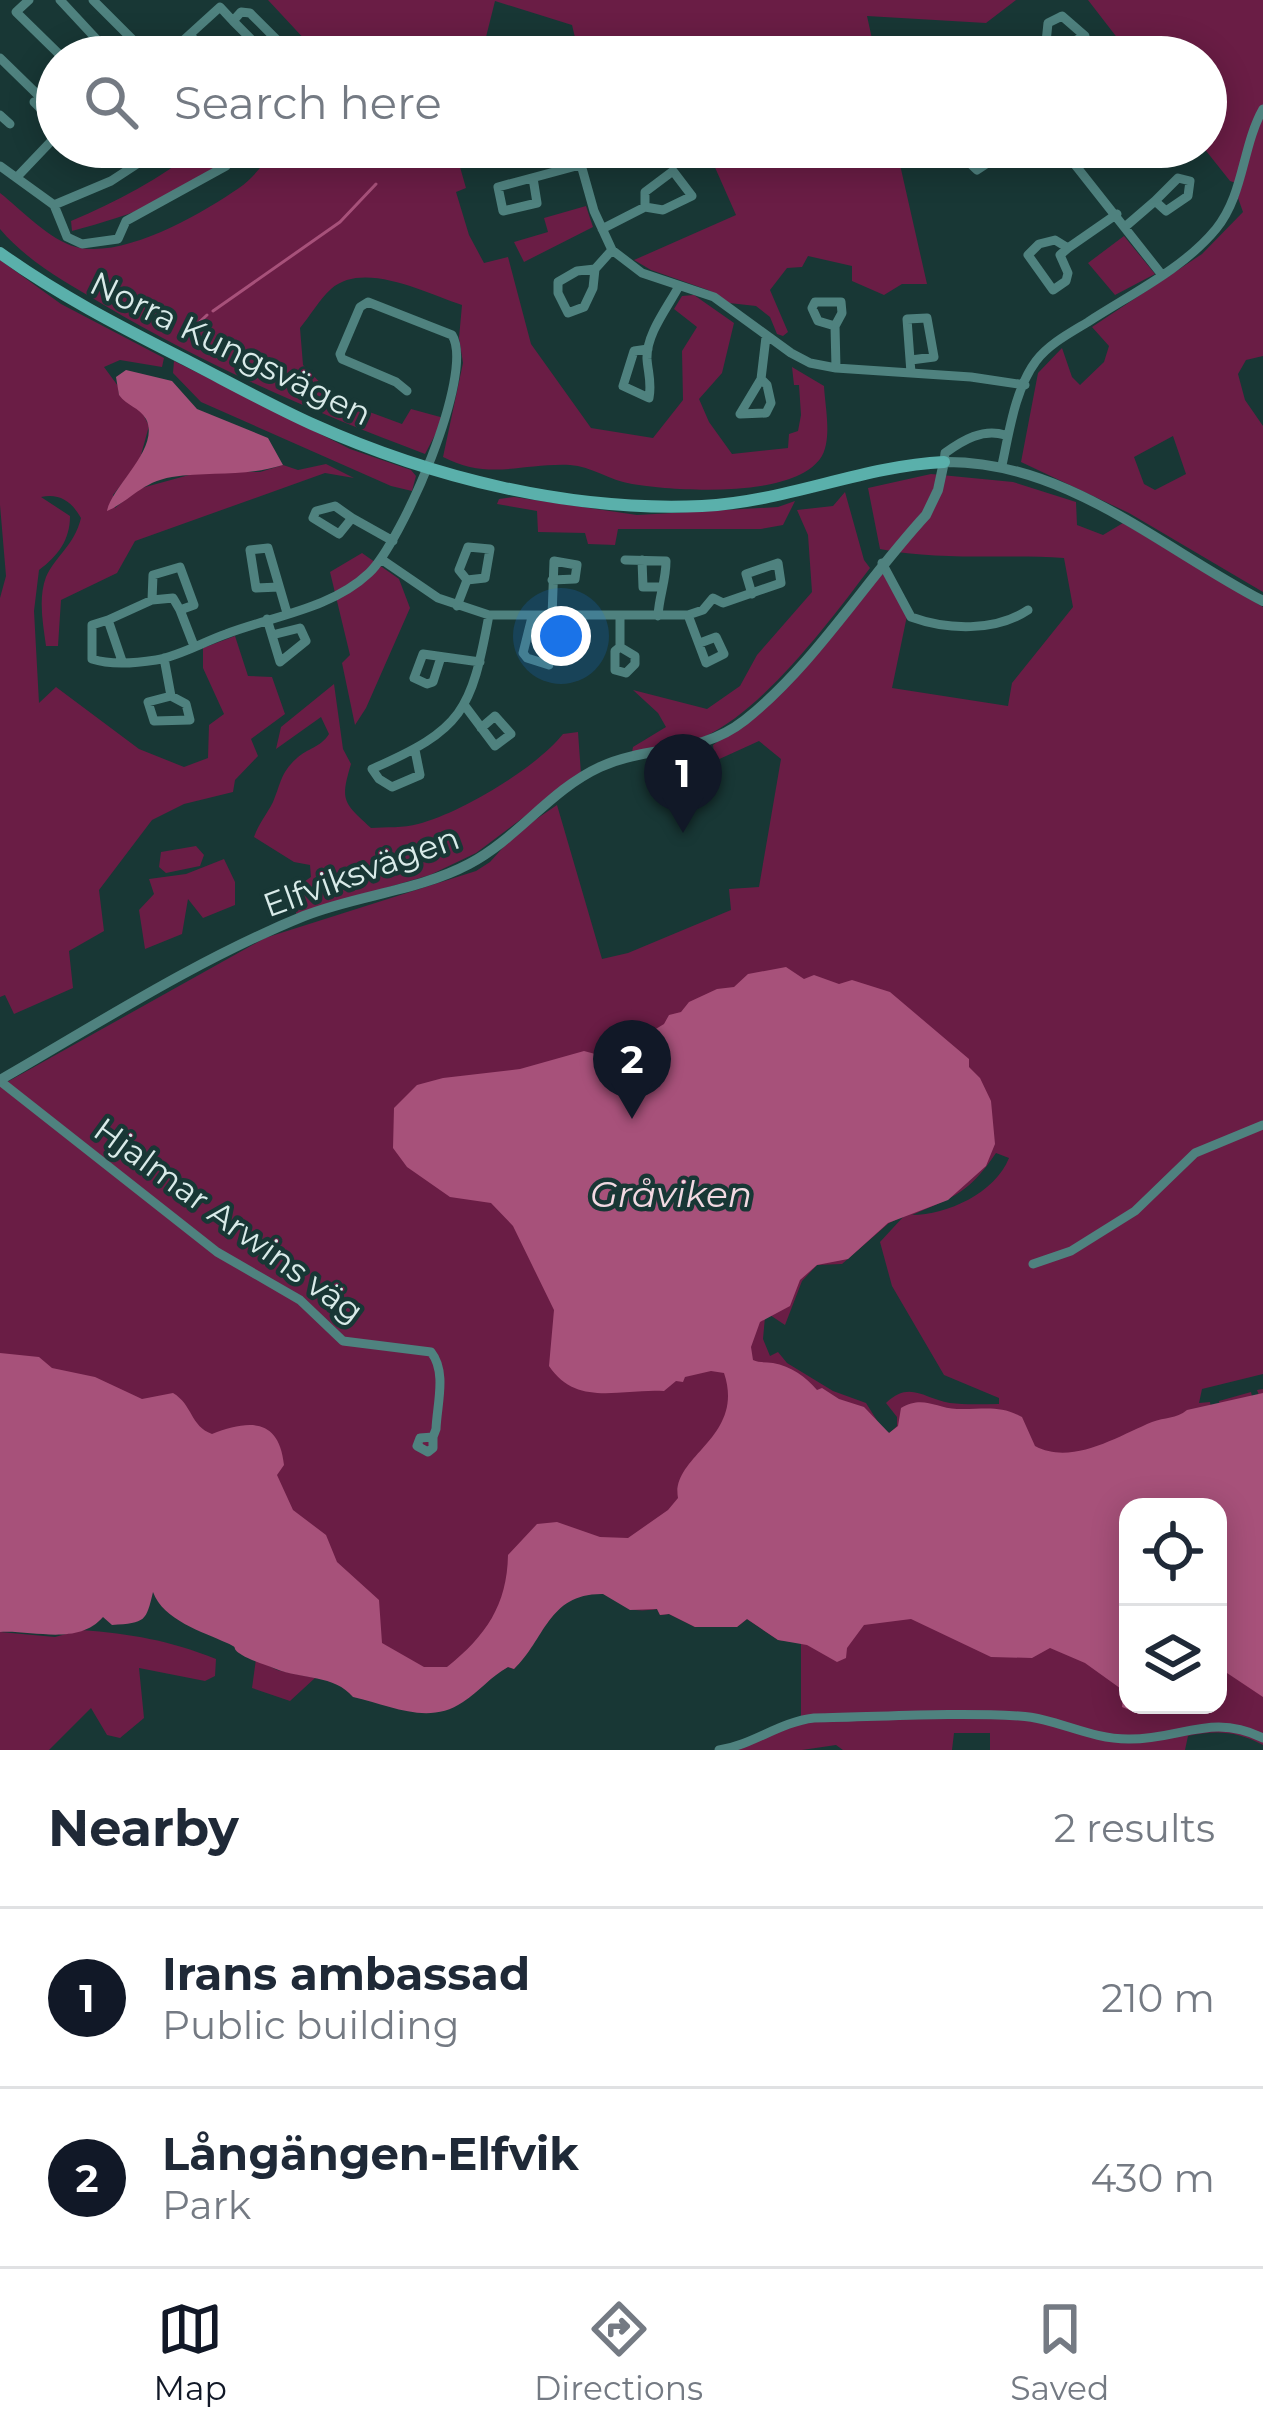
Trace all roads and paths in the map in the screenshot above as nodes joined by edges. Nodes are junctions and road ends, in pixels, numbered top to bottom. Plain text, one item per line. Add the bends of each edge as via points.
1 (29, 0) edge
2 (60, 0) edge
3 (93, 0) edge
4 (233, 21) junction
5 (190, 35) edge
6 (41, 36) edge
7 (93, 36) edge
8 (129, 36) edge
9 (248, 36) edge
10 (278, 36) edge
11 (1045, 36) edge
12 (1085, 36) edge
13 (0, 58) edge
14 (36, 99) edge
15 (1263, 109) edge
16 (0, 115) edge
17 (10, 124) dead end
18 (36, 157) edge
19 (0, 166) edge
20 (131, 168) edge
21 (222, 168) edge
22 (567, 168) edge
23 (581, 168) edge
24 (1081, 168) edge
25 (17, 177) junction
26 (533, 178) junction
27 (1155, 201) dead end
28 (54, 205) junction
29 (644, 207) junction
30 (1117, 214) junction
31 (1126, 226) junction
32 (602, 229) junction
33 (1067, 248) junction
34 (612, 250) junction
35 (0, 253) edge
36 (595, 269) junction
37 (1162, 275) junction
38 (679, 286) junction
39 (835, 326) dead end
40 (766, 337) junction
41 (648, 349) junction
42 (911, 366) junction
43 (836, 368) junction
44 (761, 379) dead end
45 (1025, 386) junction
46 (407, 391) dead end
47 (1005, 435) junction
48 (944, 462) junction
49 (1002, 465) junction
50 (428, 466) junction
51 (352, 518) dead end
52 (393, 541) junction
53 (381, 559) junction
54 (625, 560) dead end
55 (642, 560) junction
56 (882, 563) junction
57 (467, 580) dead end
58 (552, 580) dead end
59 (279, 587) junction
60 (659, 587) junction
61 (752, 594) dead end
62 (152, 600) junction
63 (1263, 601) edge
64 (457, 606) junction
65 (180, 610) junction
66 (1028, 610) dead end
67 (287, 613) junction
68 (489, 615) junction
69 (688, 615) junction
70 (552, 616) junction
71 (620, 616) junction
72 (658, 616) junction
73 (267, 619) junction
74 (108, 620) junction
75 (272, 635) dead end
76 (700, 643) junction
77 (194, 646) junction
78 (620, 647) dead end
79 (441, 657) dead end
80 (164, 658) junction
81 (122, 662) junction
82 (480, 662) junction
83 (706, 663) junction
84 (691, 670) dead end
85 (172, 696) dead end
86 (465, 706) junction
87 (481, 728) dead end
88 (415, 750) junction
89 (0, 1080) edge
90 (1263, 1125) edge
91 (1033, 1264) dead end
92 (433, 1437) dead end
93 (1263, 1738) edge
94 (719, 1750) edge

1 - 6 street via 16,12
2 - 7 street
3 - 8 street
4 - 5 street via 220,7
4 - 9 street
4 - 10 street via 250,13
11 - 12 street via 1048,23 1062,16
13 - 14 street
15 - 37 street via 1222,220
16 - 17 street
18 - 25 street
19 - 25 street
20 - 28 street
21 - 28 street via 126,221 118,239 82,244 67,237
22 - 26 street
23 - 32 street
24 - 30 street
25 - 28 street
26 - 26 street via 498,187 503,211 537,203
27 - 31 street
29 - 29 street via 663,210 692,196 673,171 645,192
29 - 32 street
30 - 31 street
30 - 33 street
31 - 37 street
32 - 34 street
33 - 33 street via 1055,240 1028,255 1054,290 1066,281 1060,255
34 - 36 street
34 - 38 street via 642,273
35 - 50 main road, Norra Kungsvägen via 162,349 312,424
36 - 36 street via 558,282 568,313 584,307
37 - 45 street via 1053,346
38 - 40 street via 714,297
38 - 41 street
39 - 43 street
40 - 43 street
40 - 44 street
41 - 41 street via 634,351 623,386 649,398
42 - 42 street via 934,357 927,318 907,319
42 - 43 street
42 - 45 street
45 - 47 street
46 - 50 street via 342,359 368,302 452,335 457,344 452,402
47 - 48 street via 965,440
47 - 49 street
48 - 49 street
48 - 50 main road, Norra Kungsvägen via 775,498 663,507 550,496
48 - 56 street, Elfviksvägen via 931,508
49 - 63 street via 1131,521
50 - 52 street
51 - 52 street
52 - 53 street
53 - 64 street
53 - 67 street via 337,596
54 - 55 street
55 - 60 street via 643,587
55 - 60 street via 666,561
56 - 66 street via 911,617 940,627 1010,622
56 - 89 street, Elfviksvägen via 774,692 719,737 596,769 475,862 260,935
57 - 64 street
58 - 70 street
59 - 59 street via 268,548 250,550 256,588
59 - 67 street
60 - 72 street
61 - 69 street via 713,598
62 - 65 street via 173,598
62 - 65 street via 152,575 180,566 194,604
62 - 74 street
64 - 68 street
65 - 77 street
67 - 73 street
68 - 70 street via 531,622
68 - 82 street
69 - 72 street
69 - 76 street
70 - 71 street
71 - 72 street
71 - 78 street
73 - 75 street
73 - 77 street
74 - 81 street
74 - 81 street via 90,626 90,656
76 - 83 street
76 - 83 street via 716,637 724,654
77 - 80 street
79 - 82 street
80 - 81 street
80 - 85 street
82 - 86 street
83 - 84 street
86 - 87 street
86 - 88 street
88 - 88 street via 394,760 372,769 392,788 420,775
89 - 92 street, Hjalmar Arwins väg via 217,1252 300,1300 343,1341 431,1352 441,1374
90 - 91 street via 1195,1154 1136,1211
93 - 94 street via 1223,1724 1125,1739 1017,1716 814,1718

